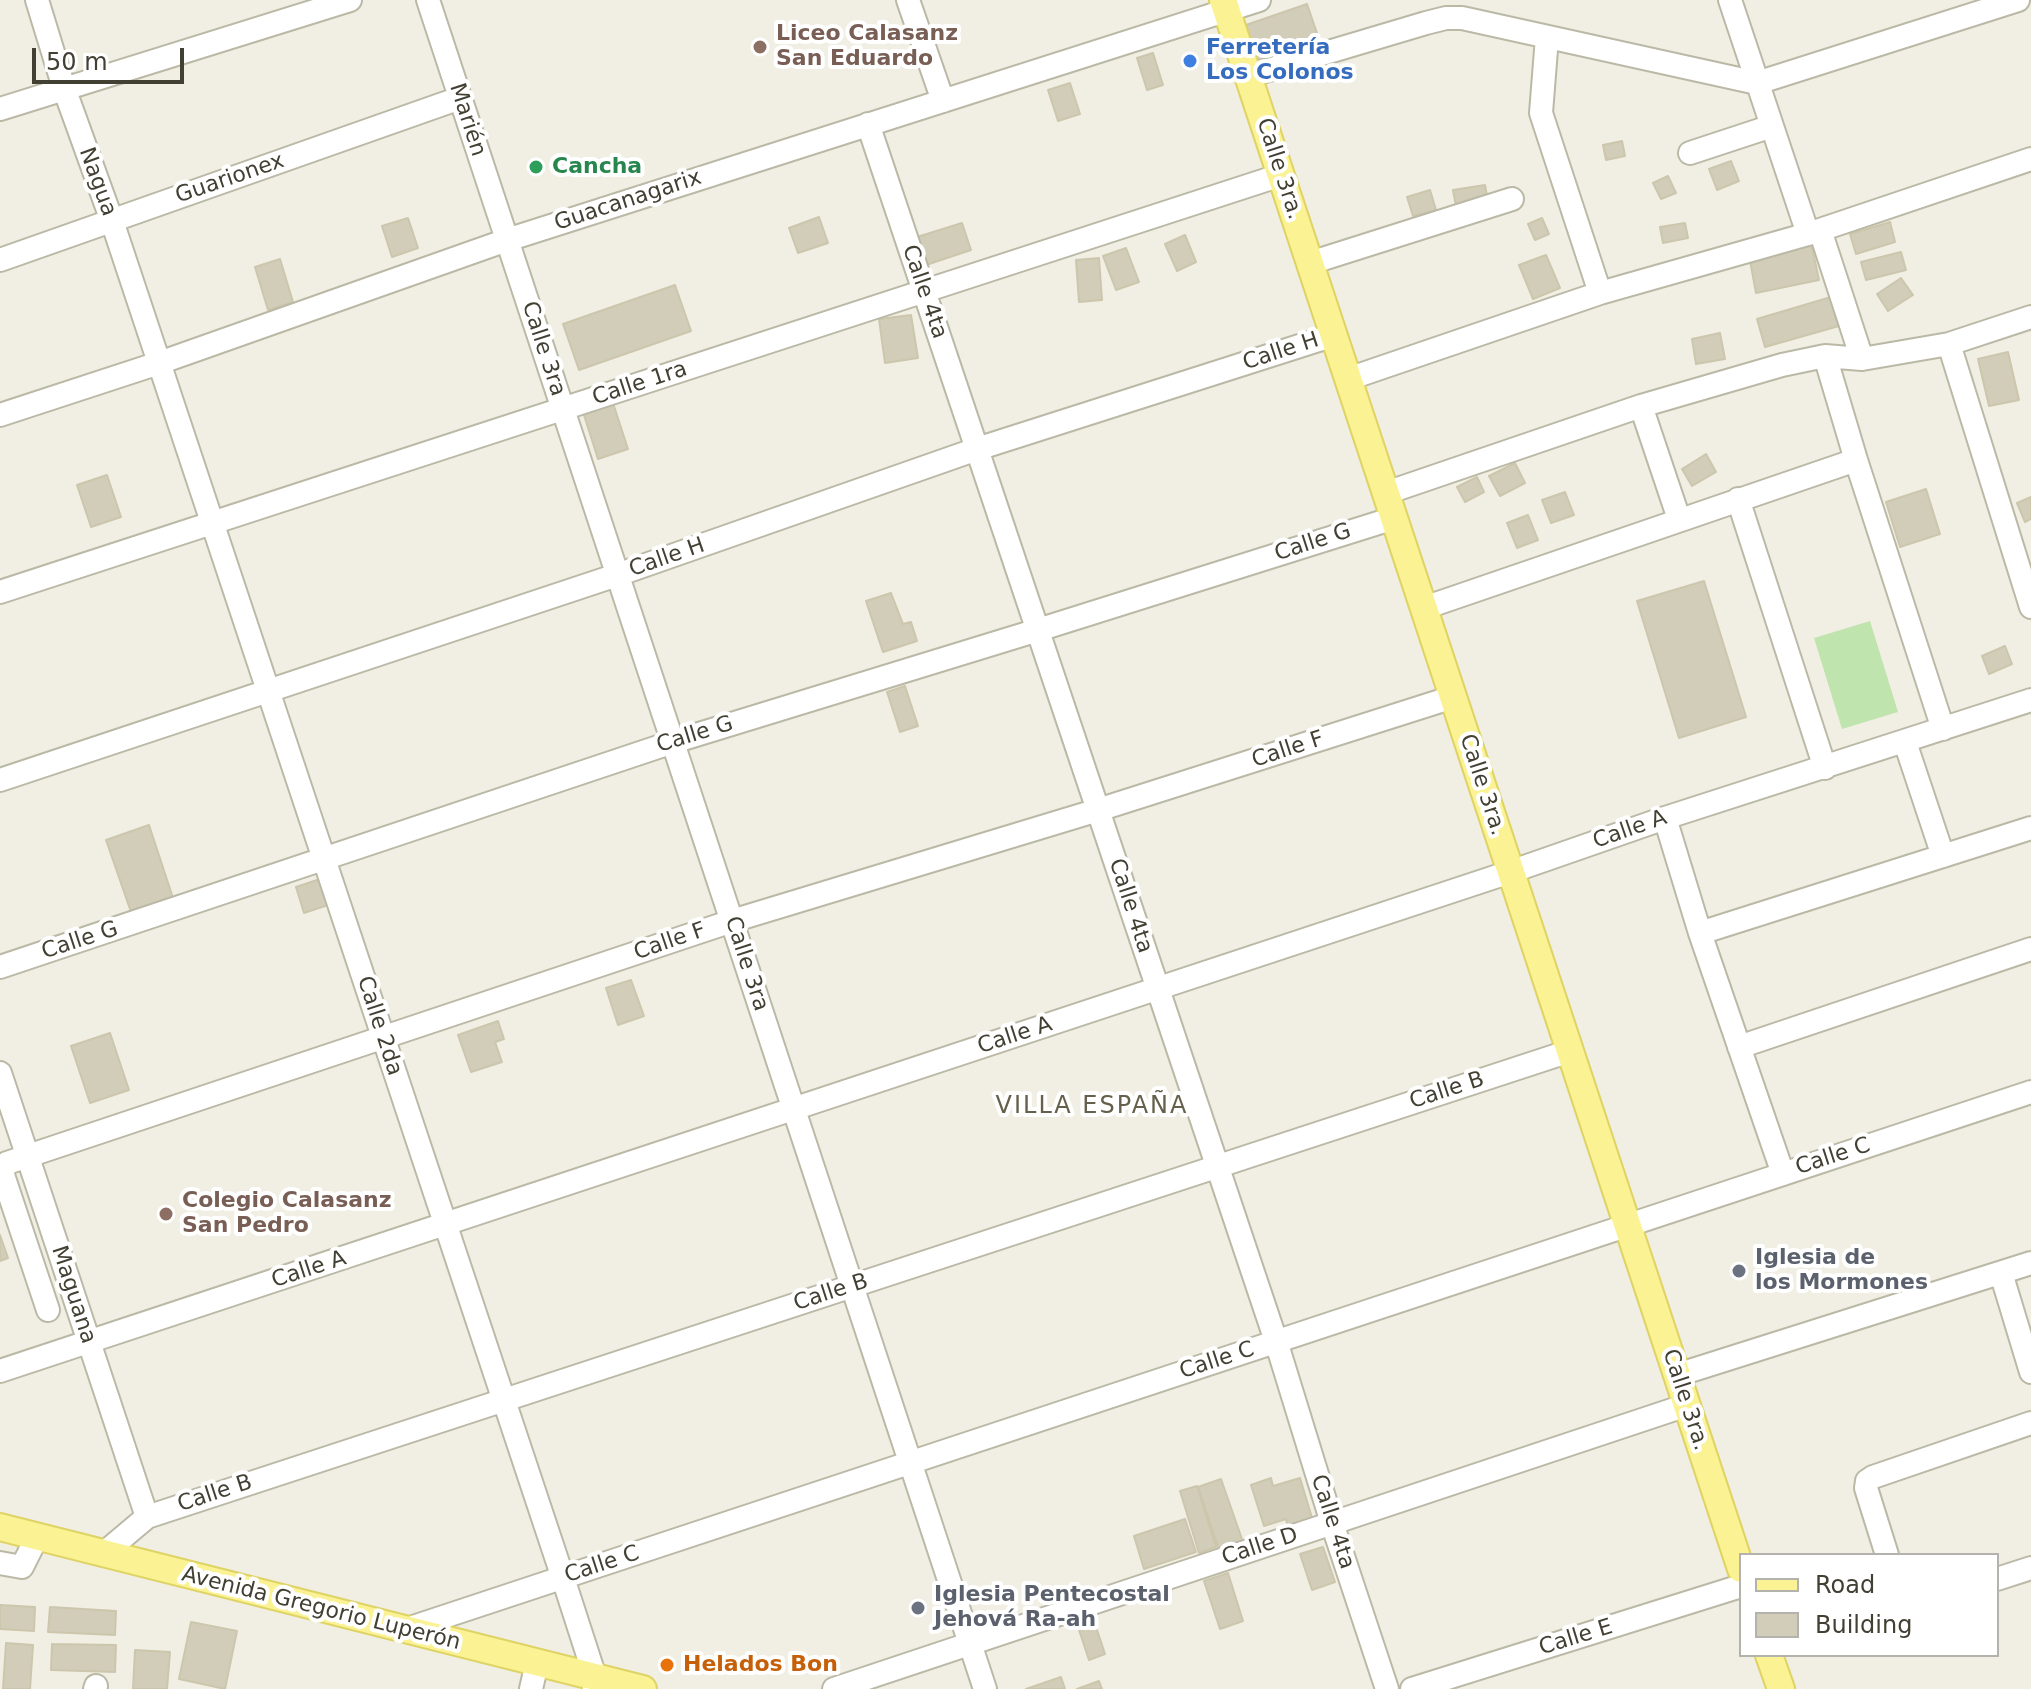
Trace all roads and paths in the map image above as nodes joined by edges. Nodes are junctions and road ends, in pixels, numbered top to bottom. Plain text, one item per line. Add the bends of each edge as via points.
1 (37, 0) edge
2 (350, 0) edge
3 (428, 0) edge
4 (908, 0) edge
5 (1259, 0) edge
6 (1730, 0) edge
7 (2018, 0) edge
8 (1225, 6) edge
9 (1547, 37) junction
10 (1248, 76) junction
11 (1757, 83) junction
12 (64, 88) junction
13 (460, 98) junction
14 (943, 101) junction
15 (0, 109) edge
16 (868, 124) junction
17 (1772, 126) junction
18 (1690, 153) dead end
19 (2031, 159) edge
20 (1281, 175) junction
21 (1512, 199) dead end
22 (112, 221) junction
23 (1814, 232) junction
24 (507, 240) junction
25 (0, 260) edge
26 (1310, 263) junction
27 (924, 291) junction
28 (1600, 293) junction
29 (2031, 317) edge
30 (1334, 335) junction
31 (1949, 344) junction
32 (1825, 356) junction
33 (1862, 359) junction
34 (159, 363) junction
35 (1348, 379) junction
36 (1641, 406) junction
37 (563, 409) junction
38 (0, 415) edge
39 (977, 449) junction
40 (1856, 460) junction
41 (1738, 499) junction
42 (1390, 505) junction
43 (1679, 519) junction
44 (212, 523) junction
45 (617, 575) junction
46 (0, 592) edge
47 (2031, 607) edge
48 (1424, 608) junction
49 (1038, 630) junction
50 (266, 692) junction
51 (1453, 697) junction
52 (2031, 700) edge
53 (1943, 729) junction
54 (673, 742) junction
55 (1905, 742) junction
56 (1825, 768) junction
57 (0, 780) edge
58 (1098, 810) junction
59 (1665, 818) junction
60 (2031, 828) edge
61 (1943, 856) junction
62 (324, 860) junction
63 (1510, 872) junction
64 (732, 921) junction
65 (1700, 933) junction
66 (2031, 949) edge
67 (0, 967) edge
68 (1158, 988) junction
69 (384, 1039) junction
70 (1739, 1047) junction
71 (1570, 1051) junction
72 (0, 1073) edge
73 (2031, 1092) edge
74 (794, 1109) junction
75 (28, 1156) junction
76 (1218, 1166) junction
77 (1783, 1174) junction
78 (444, 1225) junction
79 (1627, 1225) junction
80 (2031, 1263) edge
81 (2001, 1273) junction
82 (852, 1286) junction
83 (48, 1310) dead end
84 (1276, 1341) junction
85 (88, 1343) junction
86 (0, 1371) edge
87 (2031, 1372) edge
88 (1677, 1375) junction
89 (504, 1400) junction
90 (1687, 1405) junction
91 (2031, 1423) edge
92 (911, 1462) junction
93 (147, 1517) junction
94 (1332, 1523) junction
95 (0, 1527) edge
96 (37, 1537) junction
97 (1886, 1553) edge
98 (103, 1554) junction
99 (0, 1563) edge
100 (1739, 1563) edge
101 (2031, 1568) edge
102 (563, 1578) junction
103 (1999, 1578) edge
104 (1739, 1587) edge
105 (404, 1630) junction
106 (970, 1644) junction
107 (1770, 1657) edge
108 (537, 1663) junction
109 (595, 1683) edge
110 (531, 1689) edge
111 (643, 1689) edge
112 (834, 1689) edge
113 (985, 1689) edge
114 (1387, 1689) edge
115 (1412, 1689) edge
116 (1781, 1689) edge

1 - 12 street, Nagua
2 - 12 street
3 - 13 street, Marién
4 - 14 street
5 - 8 street, Guacanagarix
6 - 11 street
7 - 11 street
8 - 10 main road, Calle 3ra.
8 - 14 street, Guacanagarix
9 - 10 street via 1446,18
9 - 11 street
9 - 28 street via 1541,113
10 - 20 main road, Calle 3ra.
11 - 17 street
12 - 15 street
12 - 22 street, Nagua
13 - 22 street, Guarionex
13 - 24 street, Marién
14 - 16 street, Guacanagarix
16 - 24 street, Guacanagarix
16 - 27 street, Calle 4ta
17 - 18 street
17 - 23 street
19 - 23 street
20 - 26 main road, Calle 3ra.
20 - 27 street, Calle 1ra
21 - 26 street
22 - 25 street, Guarionex
22 - 34 street, Nagua
23 - 28 street
23 - 33 street
24 - 34 street, Guacanagarix
24 - 37 street, Calle 3ra
26 - 30 main road, Calle 3ra.
27 - 37 street, Calle 1ra
27 - 39 street, Calle 4ta
28 - 35 street
29 - 31 street, Calle G
30 - 35 main road, Calle 3ra.
30 - 39 street, Calle H
31 - 33 street, Calle G
31 - 47 street
32 - 33 street, Calle G
32 - 36 street, Calle G
32 - 40 street
34 - 38 street, Guacanagarix
34 - 44 street, Calle 2da
35 - 42 main road, Calle 3ra.
36 - 42 street, Calle G
36 - 43 street
37 - 44 street, Calle 1ra
37 - 45 street, Calle 3ra
39 - 45 street, Calle H
39 - 49 street, Calle 4ta
40 - 41 street
40 - 53 street
41 - 43 street
41 - 56 street
42 - 48 main road, Calle 3ra.
42 - 49 street, Calle G
43 - 48 street
44 - 46 street, Calle 1ra
44 - 50 street, Calle 2da
45 - 50 street, Calle H
45 - 54 street, Calle 3ra
48 - 51 main road, Calle 3ra.
49 - 54 street, Calle G
49 - 58 street, Calle 4ta
50 - 57 street, Calle H
50 - 62 street, Calle 2da
51 - 58 street, Calle F
51 - 63 main road, Calle 3ra.
52 - 53 street, Calle A
53 - 55 street, Calle A
54 - 62 street, Calle G
54 - 64 street, Calle 3ra
55 - 56 street, Calle A
55 - 61 street
56 - 59 street, Calle A
58 - 64 street, Calle F
58 - 68 street, Calle 4ta
59 - 63 street, Calle A
59 - 65 street
60 - 61 street
61 - 65 street
62 - 67 street, Calle G
62 - 69 street, Calle 2da
63 - 68 street, Calle A
63 - 71 main road, Calle 3ra.
64 - 69 street, Calle F
64 - 74 street, Calle 3ra
65 - 70 street
66 - 70 street
68 - 74 street, Calle A
68 - 76 street, Calle 4ta
69 - 75 street, Calle F
69 - 78 street, Calle 2da
70 - 77 street
71 - 76 street, Calle B
71 - 79 main road, Calle 3ra.
72 - 75 street, Maguana
73 - 77 street, Calle C
74 - 78 street, Calle A
74 - 82 street, Calle 3ra
75 - 83 street via 7,1163 2,1172
75 - 85 street, Maguana
76 - 82 street, Calle B
76 - 84 street, Calle 4ta
77 - 79 street, Calle C
78 - 85 street, Calle A
78 - 89 street, Calle 2da
79 - 84 street, Calle C
79 - 88 main road, Calle 3ra.
80 - 81 street
81 - 87 street
81 - 88 street
82 - 89 street, Calle B
82 - 92 street, Calle 3ra
84 - 92 street, Calle C
84 - 94 street, Calle 4ta
85 - 86 street, Calle A
85 - 93 street, Maguana
88 - 90 main road, Calle 3ra.
89 - 93 street, Calle B
89 - 102 street, Calle 2da
90 - 94 street, Calle D
90 - 100 main road, Calle 3ra.
91 - 97 street via 1867,1481
92 - 102 street, Calle C
92 - 106 street, Calle 3ra
93 - 98 street, Calle B
94 - 106 street, Calle D
94 - 114 street, Calle 4ta
95 - 96 main road, Avenida Gregorio Luperón
96 - 98 main road, Avenida Gregorio Luperón
96 - 99 street via 22,1567
98 - 105 main road, Avenida Gregorio Luperón
101 - 103 street
102 - 105 street, Calle C
102 - 109 street, Calle 2da
104 - 115 street, Calle E
105 - 108 main road, Avenida Gregorio Luperón
106 - 112 street, Calle D
106 - 113 street, Calle 3ra
107 - 116 main road
108 - 109 main road, Avenida Gregorio Luperón
108 - 110 street
109 - 111 main road, Avenida Gregorio Luperón

